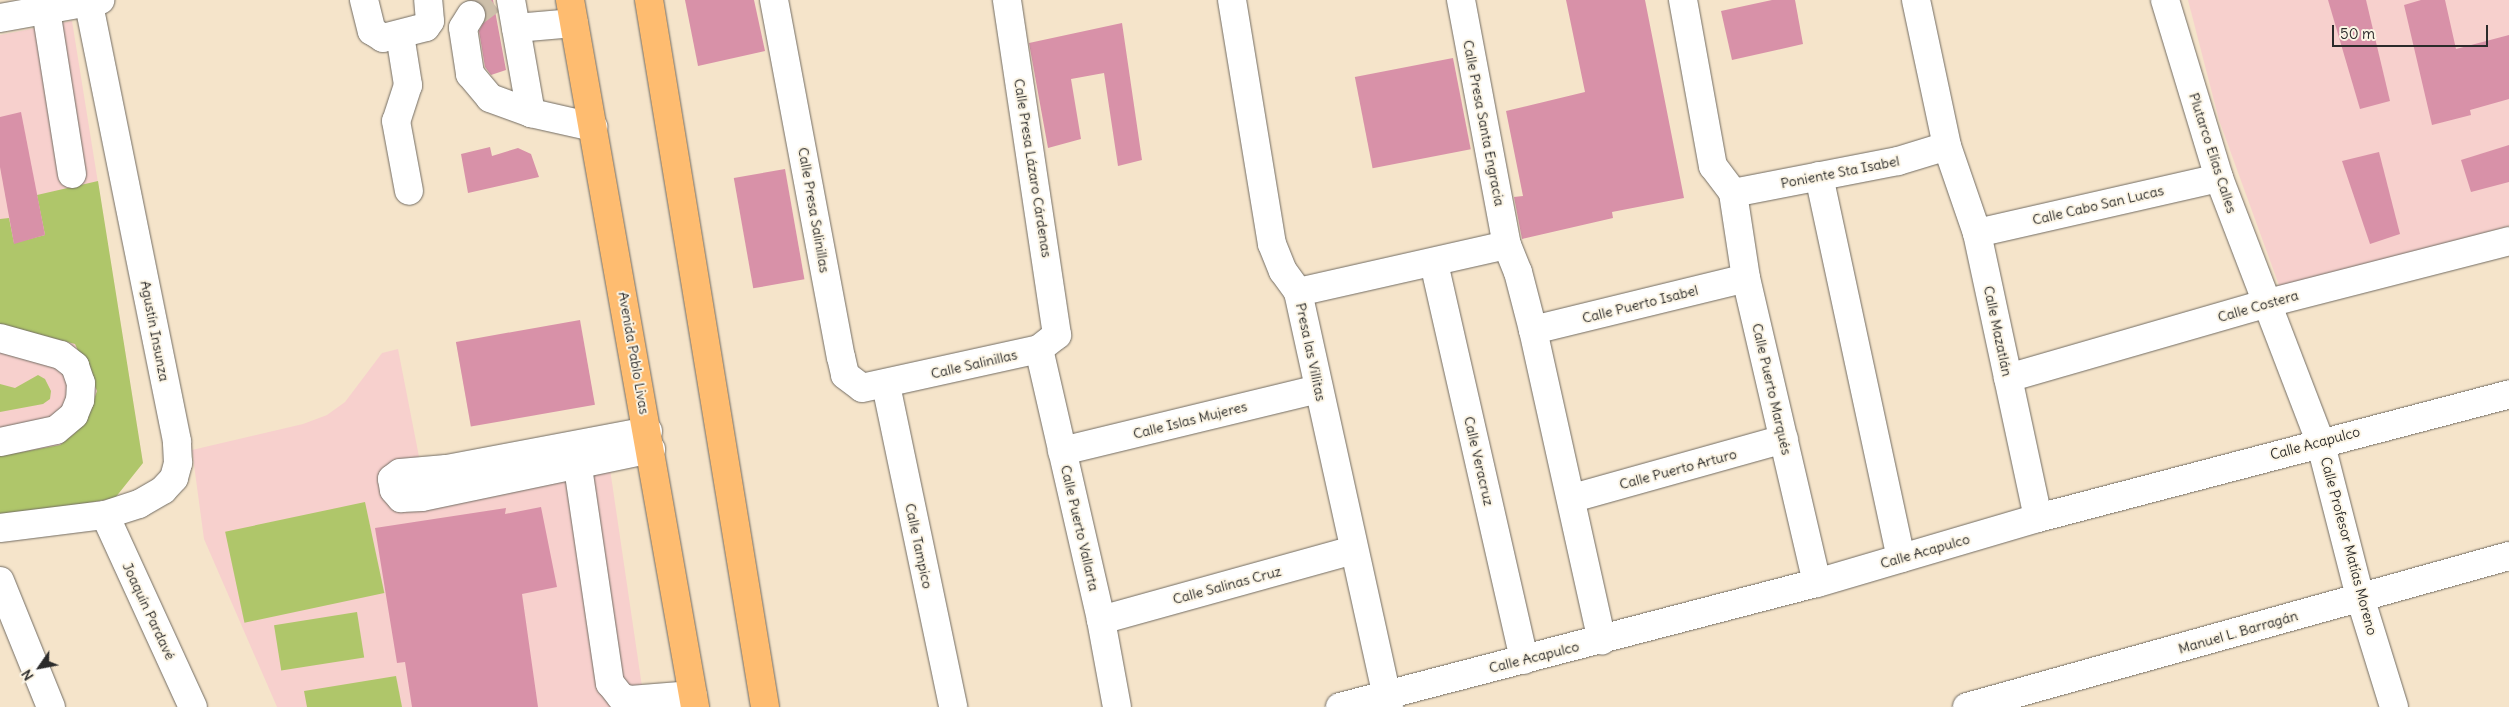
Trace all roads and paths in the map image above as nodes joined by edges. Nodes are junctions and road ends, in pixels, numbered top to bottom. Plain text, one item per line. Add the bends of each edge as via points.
1 (364, 0) edge
2 (428, 0) edge
3 (510, 0) edge
4 (649, 0) edge
5 (774, 0) edge
6 (1007, 0) edge
7 (1232, 0) edge
8 (1461, 0) edge
9 (1683, 0) edge
10 (1916, 0) edge
11 (2166, 0) edge
12 (92, 1) edge
13 (46, 10) junction
14 (572, 12) edge
15 (471, 15) tunnel mouth
16 (0, 18) edge
17 (516, 28) junction
18 (400, 35) junction
19 (531, 114) junction
20 (593, 127) junction
21 (1947, 146) junction
22 (72, 174) dead end
23 (1819, 176) junction
24 (2218, 178) junction
25 (409, 191) dead end
26 (1733, 193) junction
27 (1976, 233) junction
28 (2509, 241) edge
29 (1507, 245) junction
30 (1434, 262) junction
31 (1746, 278) junction
32 (1298, 292) junction
33 (2268, 302) junction
34 (1533, 330) junction
35 (0, 338) edge
36 (1048, 342) junction
37 (0, 353) edge
38 (2008, 378) junction
39 (886, 385) junction
40 (1318, 389) junction
41 (2509, 394) edge
42 (0, 424) edge
43 (649, 440) junction
44 (1784, 440) junction
45 (2320, 441) junction
46 (0, 442) edge
47 (1062, 451) junction
48 (576, 455) junction
49 (1573, 498) junction
50 (105, 515) junction
51 (2038, 518) junction
52 (0, 528) edge
53 (1353, 550) junction
54 (2509, 556) edge
55 (1901, 558) junction
56 (0, 581) edge
57 (1818, 583) junction
58 (2360, 597) junction
59 (1101, 620) junction
60 (1602, 640) junction
61 (1524, 660) junction
62 (694, 701) edge
63 (1387, 701) edge
64 (52, 707) edge
65 (193, 707) edge
66 (765, 707) edge
67 (952, 707) edge
68 (1117, 707) edge
69 (1340, 707) edge
70 (1967, 707) edge
71 (2394, 707) edge

1 - 18 street via 372,31 383,38
2 - 18 street via 430,21 426,28
3 - 17 street
4 - 66 main road
5 - 39 street, Calle Presa Salinillas via 845,375 862,388
6 - 36 street, Calle Presa Lázaro Cárdenas
7 - 32 street, Presa las Villitas via 1272,244 1283,271
8 - 29 street, Calle Presa Santa Engracia
9 - 26 street via 1713,166
10 - 21 street, Calle Mazatlán
11 - 24 street, Plutarco Elías Calles
12 - 13 street
12 - 50 street, Agustín Insunza via 177,441 178,463 174,478 163,490 139,504
13 - 16 street
13 - 22 street
14 - 17 street
14 - 20 main road, Avenida Pablo Livas
15 - 19 street via 463,28 470,74 490,98
17 - 19 street
18 - 25 street via 408,85 396,120
19 - 20 street
20 - 43 main road, Avenida Pablo Livas
21 - 23 street, Poniente Sta Isabel via 1898,161
21 - 27 street, Calle Mazatlán
23 - 26 street, Poniente Sta Isabel
23 - 55 street
24 - 27 street, Calle Cabo San Lucas
24 - 33 street, Plutarco Elías Calles
26 - 31 street, Calle Puerto Marqués
27 - 38 street, Calle Mazatlán
28 - 33 street, Calle Costera
29 - 30 street
29 - 34 street via 1518,272
30 - 32 street
30 - 61 street, Calle Veracruz
31 - 34 street, Calle Puerto Isabel
31 - 44 street, Calle Puerto Marqués
32 - 40 street, Presa las Villitas
33 - 38 street, Calle Costera
33 - 45 street, Calle Profesor Matías Moreno
34 - 49 street
35 - 46 street via 61,355 75,366 81,383 80,400 74,415 56,430
36 - 39 street, Calle Salinillas
36 - 47 street, Calle Puerto Vallarta
37 - 42 street via 48,366 57,373 62,387 60,400 46,414
38 - 51 street, Calle Mazatlán
39 - 67 street, Calle Tampico
40 - 47 street, Calle Islas Mujeres
40 - 53 street, Presa las Villitas
41 - 45 street, Calle Acapulco
43 - 48 street
43 - 62 main road, Avenida Pablo Livas
44 - 49 street, Calle Puerto Arturo
44 - 57 street, Calle Puerto Marqués
45 - 51 street, Calle Acapulco
45 - 58 street, Calle Profesor Matías Moreno
47 - 59 street, Calle Puerto Vallarta
48 - 48 street via 400,473 392,479 394,490 402,498 422,497
48 - 62 street via 610,683 620,697 630,700
49 - 60 street
50 - 52 street, Agustín Insunza
50 - 65 street, Joaquín Pardavé
51 - 55 street, Calle Acapulco
53 - 59 street, Calle Salinas Cruz
53 - 63 street, Presa las Villitas
54 - 58 street, Manuel L. Barragán
55 - 57 street, Calle Acapulco
56 - 64 street
57 - 60 street, Calle Acapulco
58 - 70 street, Manuel L. Barragán
58 - 71 street, Calle Profesor Matías Moreno
59 - 68 street, Calle Puerto Vallarta
60 - 61 street, Calle Acapulco
61 - 63 street, Calle Acapulco
63 - 69 street, Calle Acapulco

